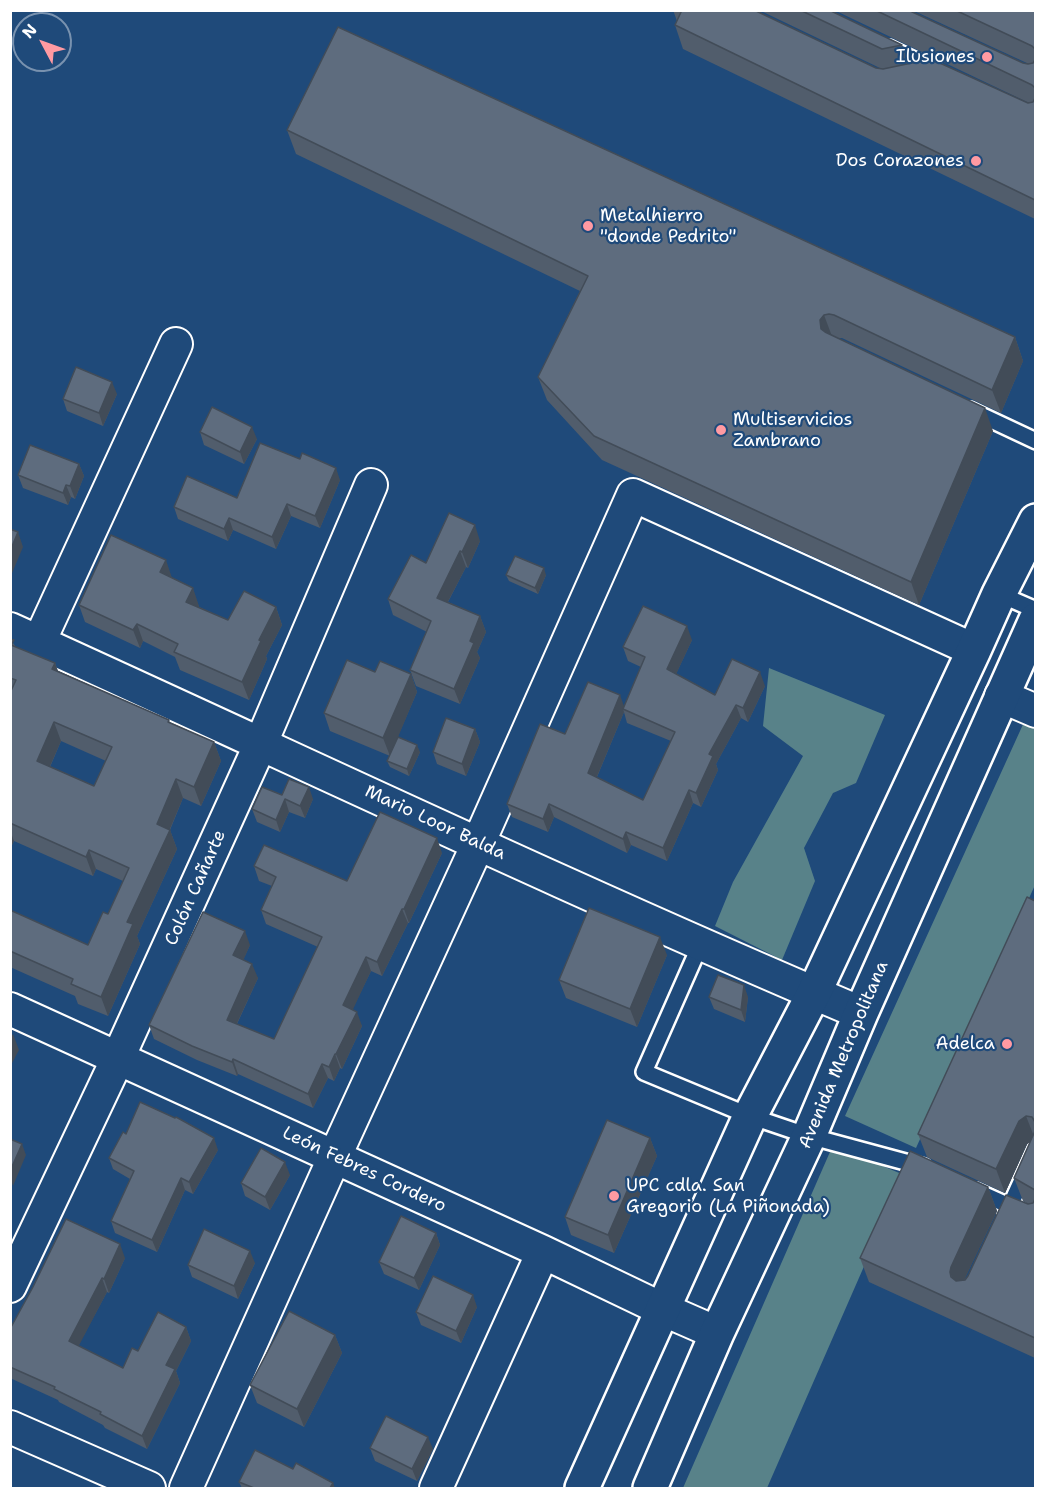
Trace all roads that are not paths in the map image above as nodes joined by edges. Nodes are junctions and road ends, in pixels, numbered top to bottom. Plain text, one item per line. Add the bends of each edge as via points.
1 (874, 41) edge
2 (919, 76) edge
3 (176, 344) dead end
4 (952, 401) edge
5 (1035, 441) edge
6 (371, 485) dead end
7 (1035, 521) edge
8 (999, 594) junction
9 (1035, 610) edge
10 (1035, 620) edge
11 (10, 629) edge
12 (39, 642) junction
13 (974, 650) junction
14 (1001, 696) junction
15 (1035, 711) edge
16 (261, 743) junction
17 (478, 844) junction
18 (701, 943) junction
19 (814, 993) junction
20 (10, 1009) edge
21 (861, 1013) junction
22 (118, 1058) junction
23 (750, 1116) junction
24 (809, 1136) junction
25 (1035, 1149) edge
26 (335, 1156) junction
27 (933, 1171) edge
28 (966, 1186) edge
29 (1010, 1206) junction
30 (1035, 1218) edge
31 (1000, 1226) edge
32 (543, 1252) junction
33 (10, 1286) edge
34 (662, 1309) junction
35 (717, 1333) junction
36 (10, 1427) edge
37 (148, 1488) edge
38 (186, 1488) edge
39 (436, 1488) edge
40 (582, 1488) edge
41 (650, 1488) edge

1 - 2 lane via 944,74
3 - 12 street
4 - 5 lane
6 - 16 street, Colón Cañarte
7 - 8 highway
8 - 9 lane
8 - 13 highway
10 - 14 highway, Avenida Metropolitana
11 - 12 street, Mario Loor Balda
12 - 16 street, Mario Loor Balda
13 - 17 street via 633,495
13 - 19 highway
14 - 15 street
14 - 21 highway, Avenida Metropolitana
16 - 17 street, Mario Loor Balda
16 - 22 street, Colón Cañarte
17 - 18 street, Mario Loor Balda
17 - 26 street
18 - 19 street, Mario Loor Balda
18 - 23 lane via 644,1072
19 - 21 street, Mario Loor Balda
19 - 23 highway
20 - 22 street, León Febres Cordero
21 - 24 highway, Avenida Metropolitana
22 - 26 street, León Febres Cordero
22 - 33 street, Colón Cañarte
23 - 24 lane
23 - 34 highway
24 - 27 lane
24 - 35 highway, Avenida Metropolitana
25 - 29 lane
26 - 32 street, León Febres Cordero
26 - 38 street
28 - 29 lane
29 - 30 lane
29 - 31 lane
32 - 34 street, León Febres Cordero
32 - 39 street
34 - 35 street, León Febres Cordero
34 - 40 highway
35 - 41 highway, Avenida Metropolitana
36 - 37 street

